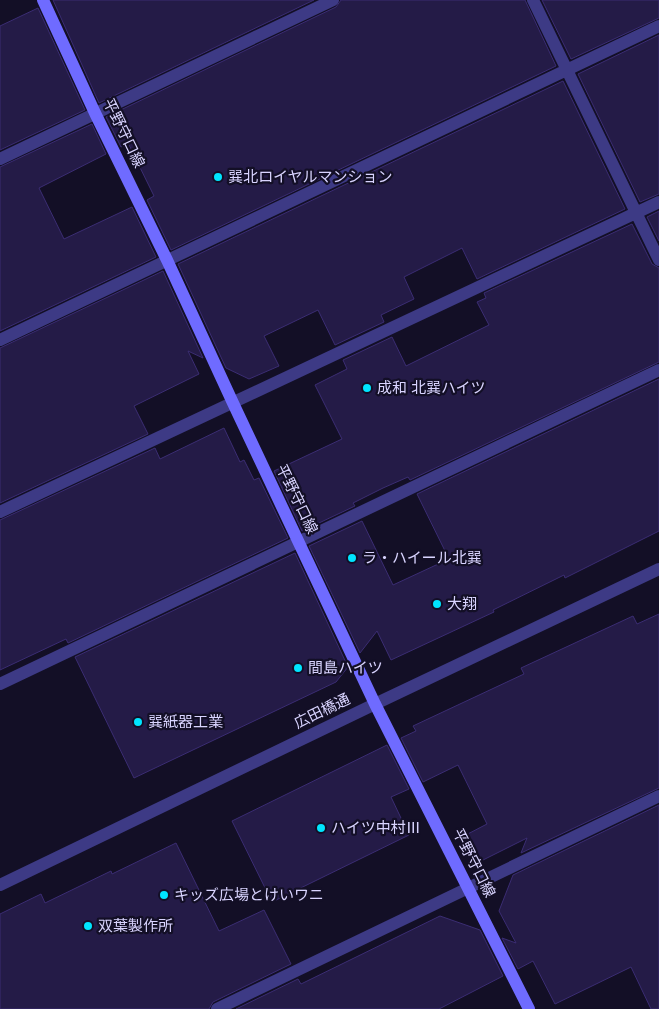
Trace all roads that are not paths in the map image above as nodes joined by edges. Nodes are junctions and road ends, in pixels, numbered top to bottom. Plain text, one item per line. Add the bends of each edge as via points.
1 (43, 0) edge
2 (333, 0) edge
3 (533, 0) edge
4 (659, 26) edge
5 (566, 71) junction
6 (95, 113) junction
7 (0, 159) edge
8 (659, 202) edge
9 (636, 213) junction
10 (167, 260) junction
11 (659, 260) edge
12 (0, 340) edge
13 (659, 370) edge
14 (232, 403) junction
15 (0, 512) edge
16 (300, 541) junction
17 (659, 569) edge
18 (0, 684) edge
19 (375, 704) junction
20 (659, 796) edge
21 (0, 885) edge
22 (468, 887) junction
23 (217, 1009) edge
24 (529, 1009) edge

1 - 6 main road, 平野守口線
2 - 6 street
3 - 5 street
4 - 5 street
5 - 9 street
5 - 10 street
6 - 7 street
6 - 10 main road, 平野守口線
8 - 9 street
9 - 11 street
9 - 14 street
10 - 12 street
10 - 14 main road, 平野守口線
13 - 16 street
14 - 15 street
14 - 16 main road, 平野守口線
16 - 18 street
16 - 19 main road, 平野守口線
17 - 19 street, 広田橋通
19 - 21 street, 広田橋通
19 - 22 main road, 平野守口線
20 - 22 street
22 - 23 street
22 - 24 main road, 平野守口線

